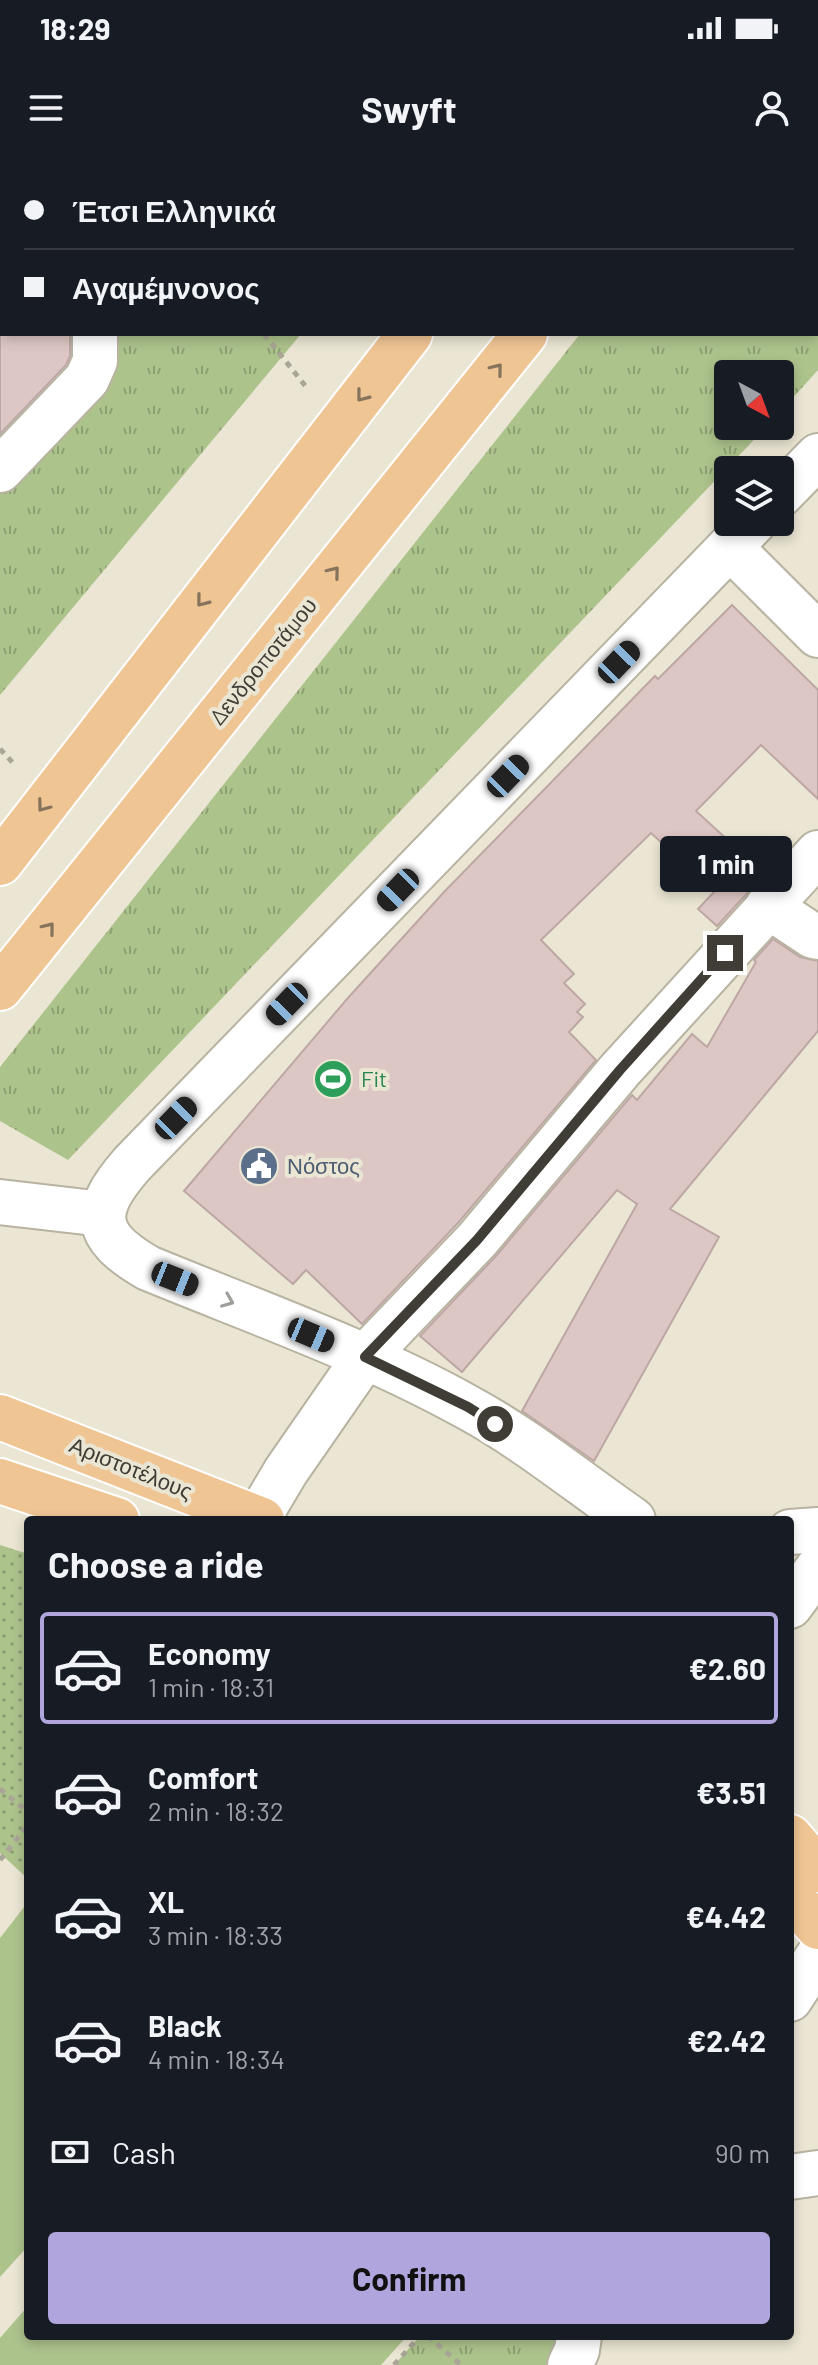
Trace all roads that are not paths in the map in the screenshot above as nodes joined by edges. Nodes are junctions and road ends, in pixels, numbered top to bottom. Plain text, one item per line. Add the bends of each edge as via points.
1 (95, 336) edge
2 (408, 336) edge
3 (523, 336) edge
4 (818, 456) edge
5 (0, 470) edge
6 (794, 481) edge
7 (741, 536) edge
8 (743, 536) edge
9 (818, 635) edge
10 (818, 853) edge
11 (0, 863) edge
12 (768, 906) junction
13 (818, 937) edge
14 (0, 988) edge
15 (0, 1202) edge
16 (103, 1214) junction
17 (365, 1357) junction
18 (0, 1417) edge
19 (0, 1481) edge
20 (105, 1516) edge
21 (249, 1516) edge
22 (261, 1516) edge
23 (628, 1516) edge
24 (818, 1530) edge
25 (794, 1532) edge
26 (794, 1548) edge
27 (818, 1560) edge
28 (818, 1568) edge
29 (794, 1601) edge
30 (794, 1842) edge
31 (818, 1870) edge
32 (794, 1900) edge
33 (818, 1927) edge
34 (818, 1956) edge
35 (794, 1993) edge
36 (818, 2173) edge
37 (794, 2176) edge
38 (578, 2340) edge
39 (570, 2365) edge

1 - 5 street via 95,361 87,379
2 -> 11 main road
14 -> 3 main road, Δενδροποτάμου
4 - 6 street
7 - 16 street via 132,1164 109,1193
8 - 9 street
10 - 12 street
12 - 13 street
12 - 17 street via 477,1240
15 - 16 street
16 -> 17 street via 104,1230 113,1243 148,1268
17 - 22 street
17 - 23 street via 468,1407
18 - 21 main road, Αριστοτέλους
19 - 20 main road
24 - 25 street
26 - 27 street
28 - 29 street
30 - 31 main road
32 - 33 main road
34 - 35 street
36 - 37 street
38 - 39 street

